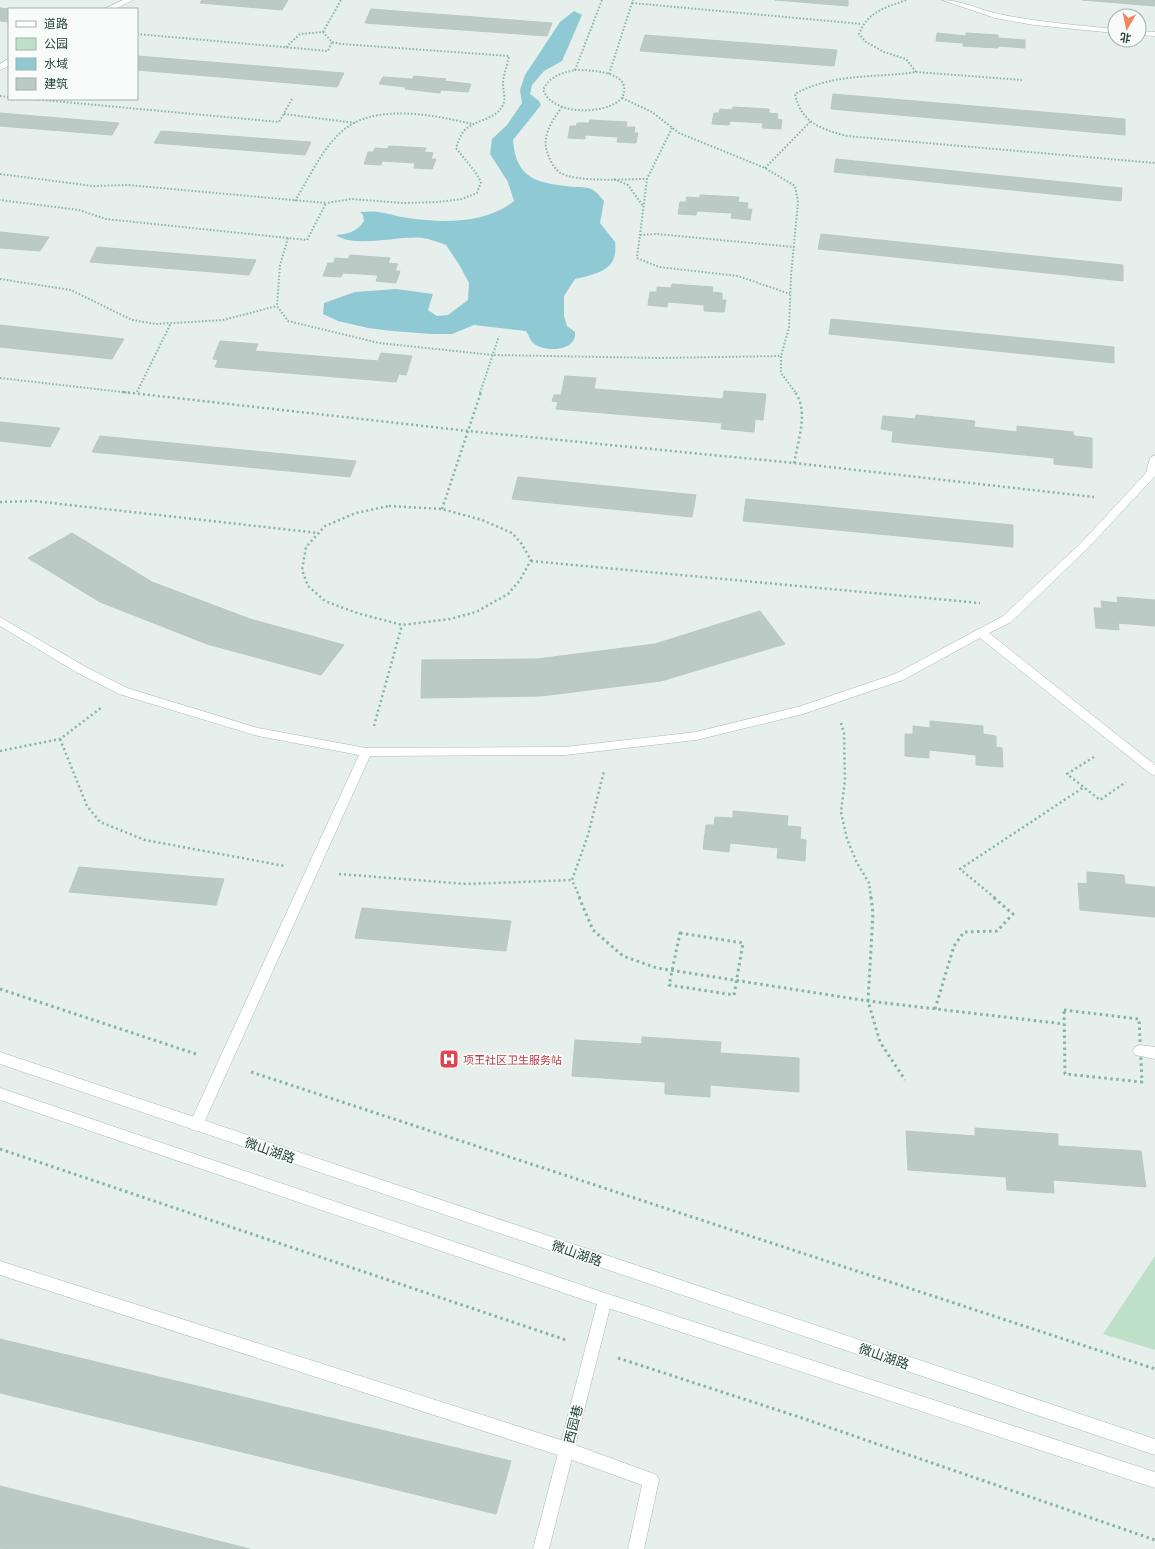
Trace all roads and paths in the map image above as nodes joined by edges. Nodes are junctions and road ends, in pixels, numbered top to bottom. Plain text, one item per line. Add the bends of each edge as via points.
1 (129, 0) edge
2 (341, 0) edge
3 (602, 0) edge
4 (633, 0) edge
5 (906, 0) edge
6 (946, 0) edge
7 (632, 4) junction
8 (110, 8) edge
9 (862, 24) junction
10 (1107, 30) edge
11 (323, 32) junction
12 (138, 34) edge
13 (332, 42) junction
14 (286, 47) junction
15 (575, 70) junction
16 (916, 72) junction
17 (609, 74) junction
18 (1022, 80) dead end
19 (622, 98) junction
20 (292, 99) dead end
21 (43, 100) edge
22 (562, 107) junction
23 (284, 114) junction
24 (811, 121) junction
25 (356, 123) junction
26 (472, 124) junction
27 (672, 128) junction
28 (1155, 163) edge
29 (765, 168) junction
30 (0, 174) edge
31 (612, 178) junction
32 (647, 180) junction
33 (0, 200) edge
34 (295, 201) junction
35 (326, 203) junction
36 (643, 206) junction
37 (640, 234) junction
38 (288, 238) junction
39 (794, 247) junction
40 (0, 279) edge
41 (790, 294) junction
42 (278, 306) junction
43 (172, 323) junction
44 (499, 336) dead end
45 (493, 355) junction
46 (781, 356) junction
47 (0, 378) edge
48 (137, 392) junction
49 (468, 431) junction
50 (1155, 458) edge
51 (794, 462) junction
52 (1126, 501) junction
53 (0, 502) edge
54 (442, 509) junction
55 (318, 533) junction
56 (531, 560) junction
57 (1020, 607) junction
58 (0, 621) edge
59 (402, 625) junction
60 (981, 633) junction
61 (123, 691) junction
62 (834, 699) junction
63 (60, 739) junction
64 (1118, 741) junction
65 (611, 746) junction
66 (0, 751) edge
67 (366, 752) junction
68 (1153, 769) edge
69 (1084, 787) junction
70 (312, 871) junction
71 (572, 880) junction
72 (673, 971) junction
73 (737, 981) junction
74 (0, 989) edge
75 (868, 1001) junction
76 (936, 1009) junction
77 (1064, 1024) junction
78 (1140, 1051) junction
79 (1155, 1053) edge
80 (0, 1058) edge
81 (225, 1063) junction
82 (905, 1080) dead end
83 (0, 1094) edge
84 (196, 1125) junction
85 (0, 1268) edge
86 (605, 1300) junction
87 (1155, 1369) edge
88 (1155, 1447) edge
89 (567, 1450) junction
90 (1155, 1480) edge
91 (541, 1549) edge
92 (636, 1549) edge

1 - 8 street
2 - 11 path
3 - 15 path
4 - 7 path
5 - 9 path via 872,14
6 - 10 street via 995,16 1034,23
7 - 9 path
7 - 17 path
9 - 16 path via 859,34 866,42 884,52 906,59
11 - 13 path
11 - 14 path via 300,34
12 - 14 path
13 - 14 path via 328,51
13 - 26 path via 508,56 503,81 505,98 502,106 497,113
15 - 17 path
15 - 22 path via 552,77 543,90 545,96
16 - 18 path
16 - 24 path via 850,78 806,86 795,94 796,103 802,114
17 - 19 path via 624,85 625,92
19 - 22 path via 608,106 590,110
19 - 27 path via 652,112
20 - 23 path
21 - 23 path via 279,122
22 - 31 path via 550,122 544,136 545,149 552,164 560,173 575,177
23 - 25 path
24 - 28 path via 824,131 847,136
24 - 29 path
25 - 26 path via 365,119 406,113 445,117
25 - 34 path via 345,128 333,142
26 - 35 path via 458,140 456,148 482,182 477,193 462,199 438,202 404,203 351,199
27 - 29 path
27 - 32 path
29 - 39 path via 795,186 798,202
30 - 34 path via 93,186 128,185
31 - 32 path
31 - 36 path via 628,185
32 - 36 path
33 - 38 path via 78,210 106,219
34 - 35 path
35 - 38 path via 307,240
36 - 37 path
37 - 39 path
37 - 41 path via 637,258 646,264 738,276
38 - 42 path via 280,265
39 - 41 path
40 - 43 path via 71,290 132,320 156,324
41 - 46 path via 789,328
42 - 43 path via 223,320
42 - 45 path via 288,321 379,343
43 - 48 path
44 - 45 path
45 - 46 path via 657,358
45 - 49 path
46 - 51 path via 781,373 800,399 802,420
47 - 48 path
48 - 49 path
49 - 51 path
49 - 54 path
50 - 52 street via 1151,474
51 - 52 path
52 - 57 street via 1085,545
53 - 55 path via 34,501
54 - 55 path via 389,506 356,513 325,526
54 - 56 path via 482,520 512,533 522,543
55 - 59 path via 306,547 302,570 308,586 325,601
56 - 57 path
56 - 59 path via 520,580 508,594 476,612 450,619
57 - 60 street via 1007,619
58 - 61 street via 80,669
59 - 67 path
60 - 62 street via 899,677
60 - 64 street
61 - 63 path
61 - 67 street via 258,732
62 - 65 street via 803,710 696,736
62 - 75 path via 844,733 845,780 841,812 854,857 869,883 873,912
63 - 66 path
63 - 70 path via 87,806 100,822 145,840
64 - 68 street
64 - 69 path via 1067,774
65 - 67 street via 565,751
65 - 71 path via 588,835
67 - 70 street
68 - 69 path via 1100,800
69 - 76 path via 960,869 1013,914 997,931 964,932 954,946
70 - 71 path via 466,884
70 - 81 street
71 - 72 path via 593,930 622,956
72 - 73 path
72 - 73 path via 669,985 734,996
72 - 73 path via 680,933 743,943
73 - 75 path
74 - 81 path
75 - 76 path
75 - 82 path via 880,1042
76 - 77 path
77 - 78 path via 1064,1010 1139,1019
77 - 78 path via 1065,1074 1142,1082
78 - 79 street
80 - 84 street, 微山湖路
81 - 84 street
81 - 87 path
83 - 86 street
84 - 88 street, 微山湖路
85 - 89 street
86 - 89 street, 西园巷
86 - 90 street
89 - 91 street, 西园巷
89 - 92 street via 651,1480

